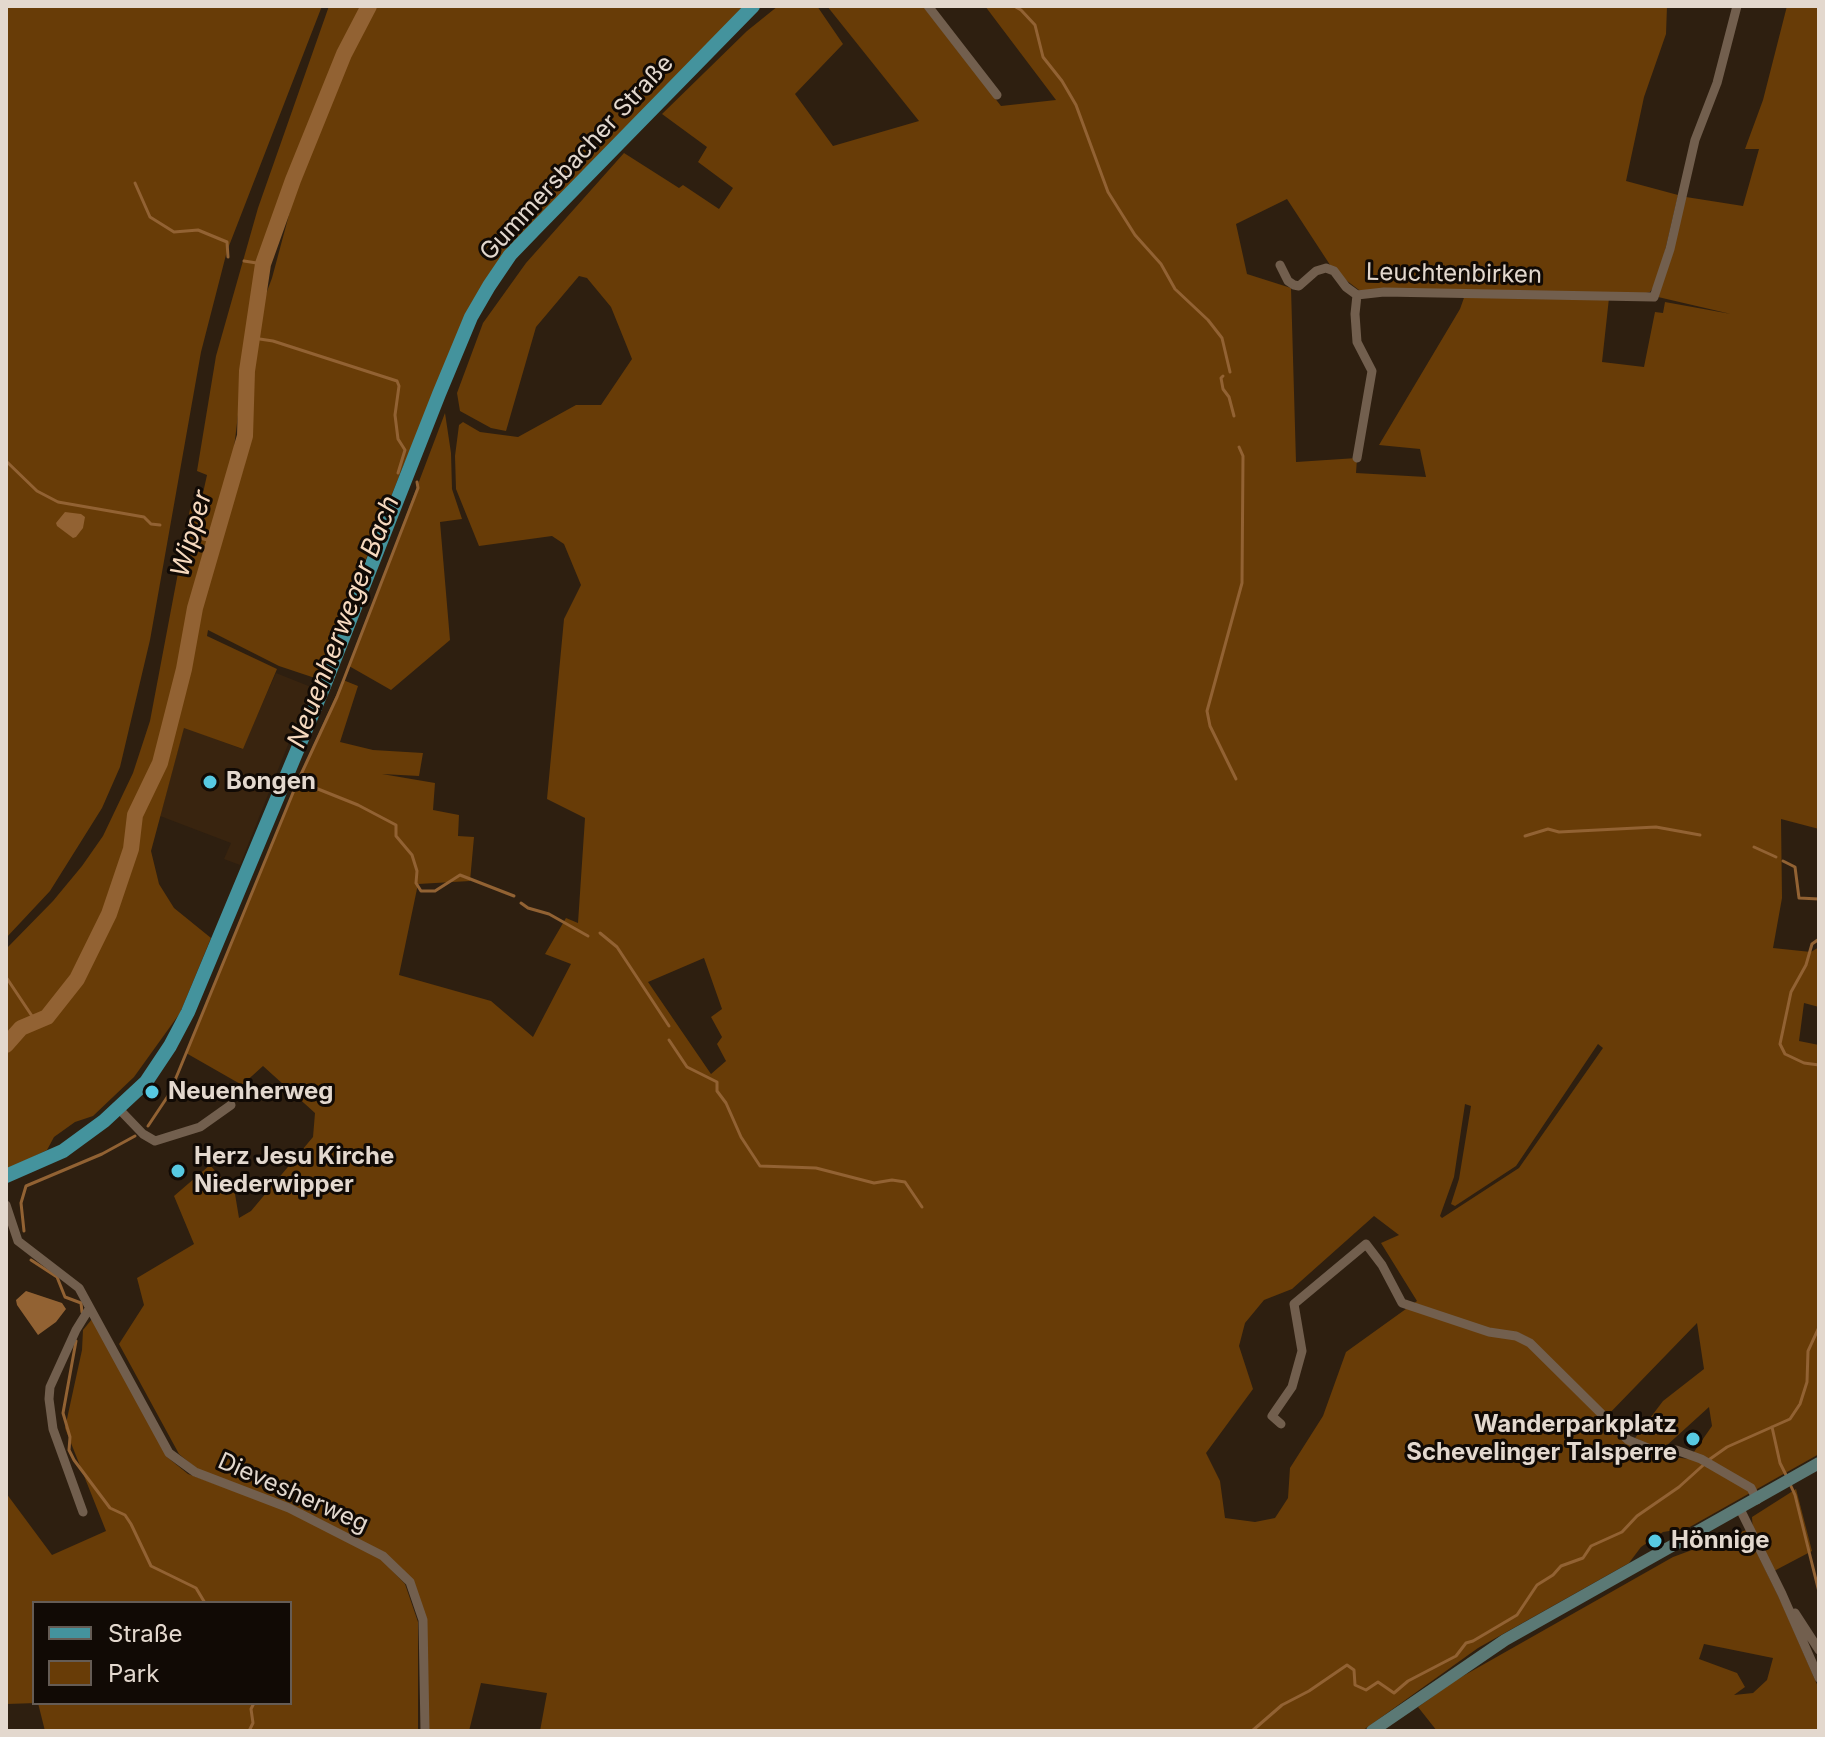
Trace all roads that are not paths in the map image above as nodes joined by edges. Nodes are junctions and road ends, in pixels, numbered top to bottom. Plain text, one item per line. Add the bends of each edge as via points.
1 (753, 6) edge
2 (928, 6) edge
3 (1737, 6) edge
4 (997, 95) dead end
5 (1280, 265) dead end
6 (1357, 295) junction
7 (1357, 458) dead end
8 (231, 1105) dead end
9 (119, 1109) junction
10 (6, 1176) edge
11 (6, 1205) edge
12 (89, 1309) junction
13 (1281, 1424) dead end
14 (1819, 1463) edge
15 (1757, 1500) junction
16 (1740, 1509) junction
17 (83, 1512) dead end
18 (1782, 1594) junction
19 (1819, 1650) edge
20 (1819, 1678) edge
21 (425, 1731) edge
22 (1372, 1731) edge

1 - 9 main road, Gummersbacher Straße via 510,255 471,317 188,1012 156,1067
2 - 4 street
3 - 6 street, Leuchtenbirken via 1654,297
5 - 6 street, Leuchtenbirken via 1288,281 1299,286 1316,271 1334,271
6 - 7 street via 1357,342 1372,371
8 - 9 street via 200,1127 155,1141
9 - 10 main road, Gummersbacher Straße via 63,1151
11 - 12 street, Dievesherweg via 18,1241 79,1288
12 - 17 street via 49,1393 53,1429
12 - 21 street, Dievesherweg via 163,1445 186,1467 343,1535 383,1556 410,1582 423,1620
13 - 15 street via 1272,1416 1292,1387 1302,1351 1294,1304 1366,1244 1402,1303 1530,1343 1628,1440 1701,1459 1751,1488
14 - 15 main road
15 - 16 main road
16 - 18 street
16 - 22 main road via 1505,1640
18 - 19 street
18 - 20 street

